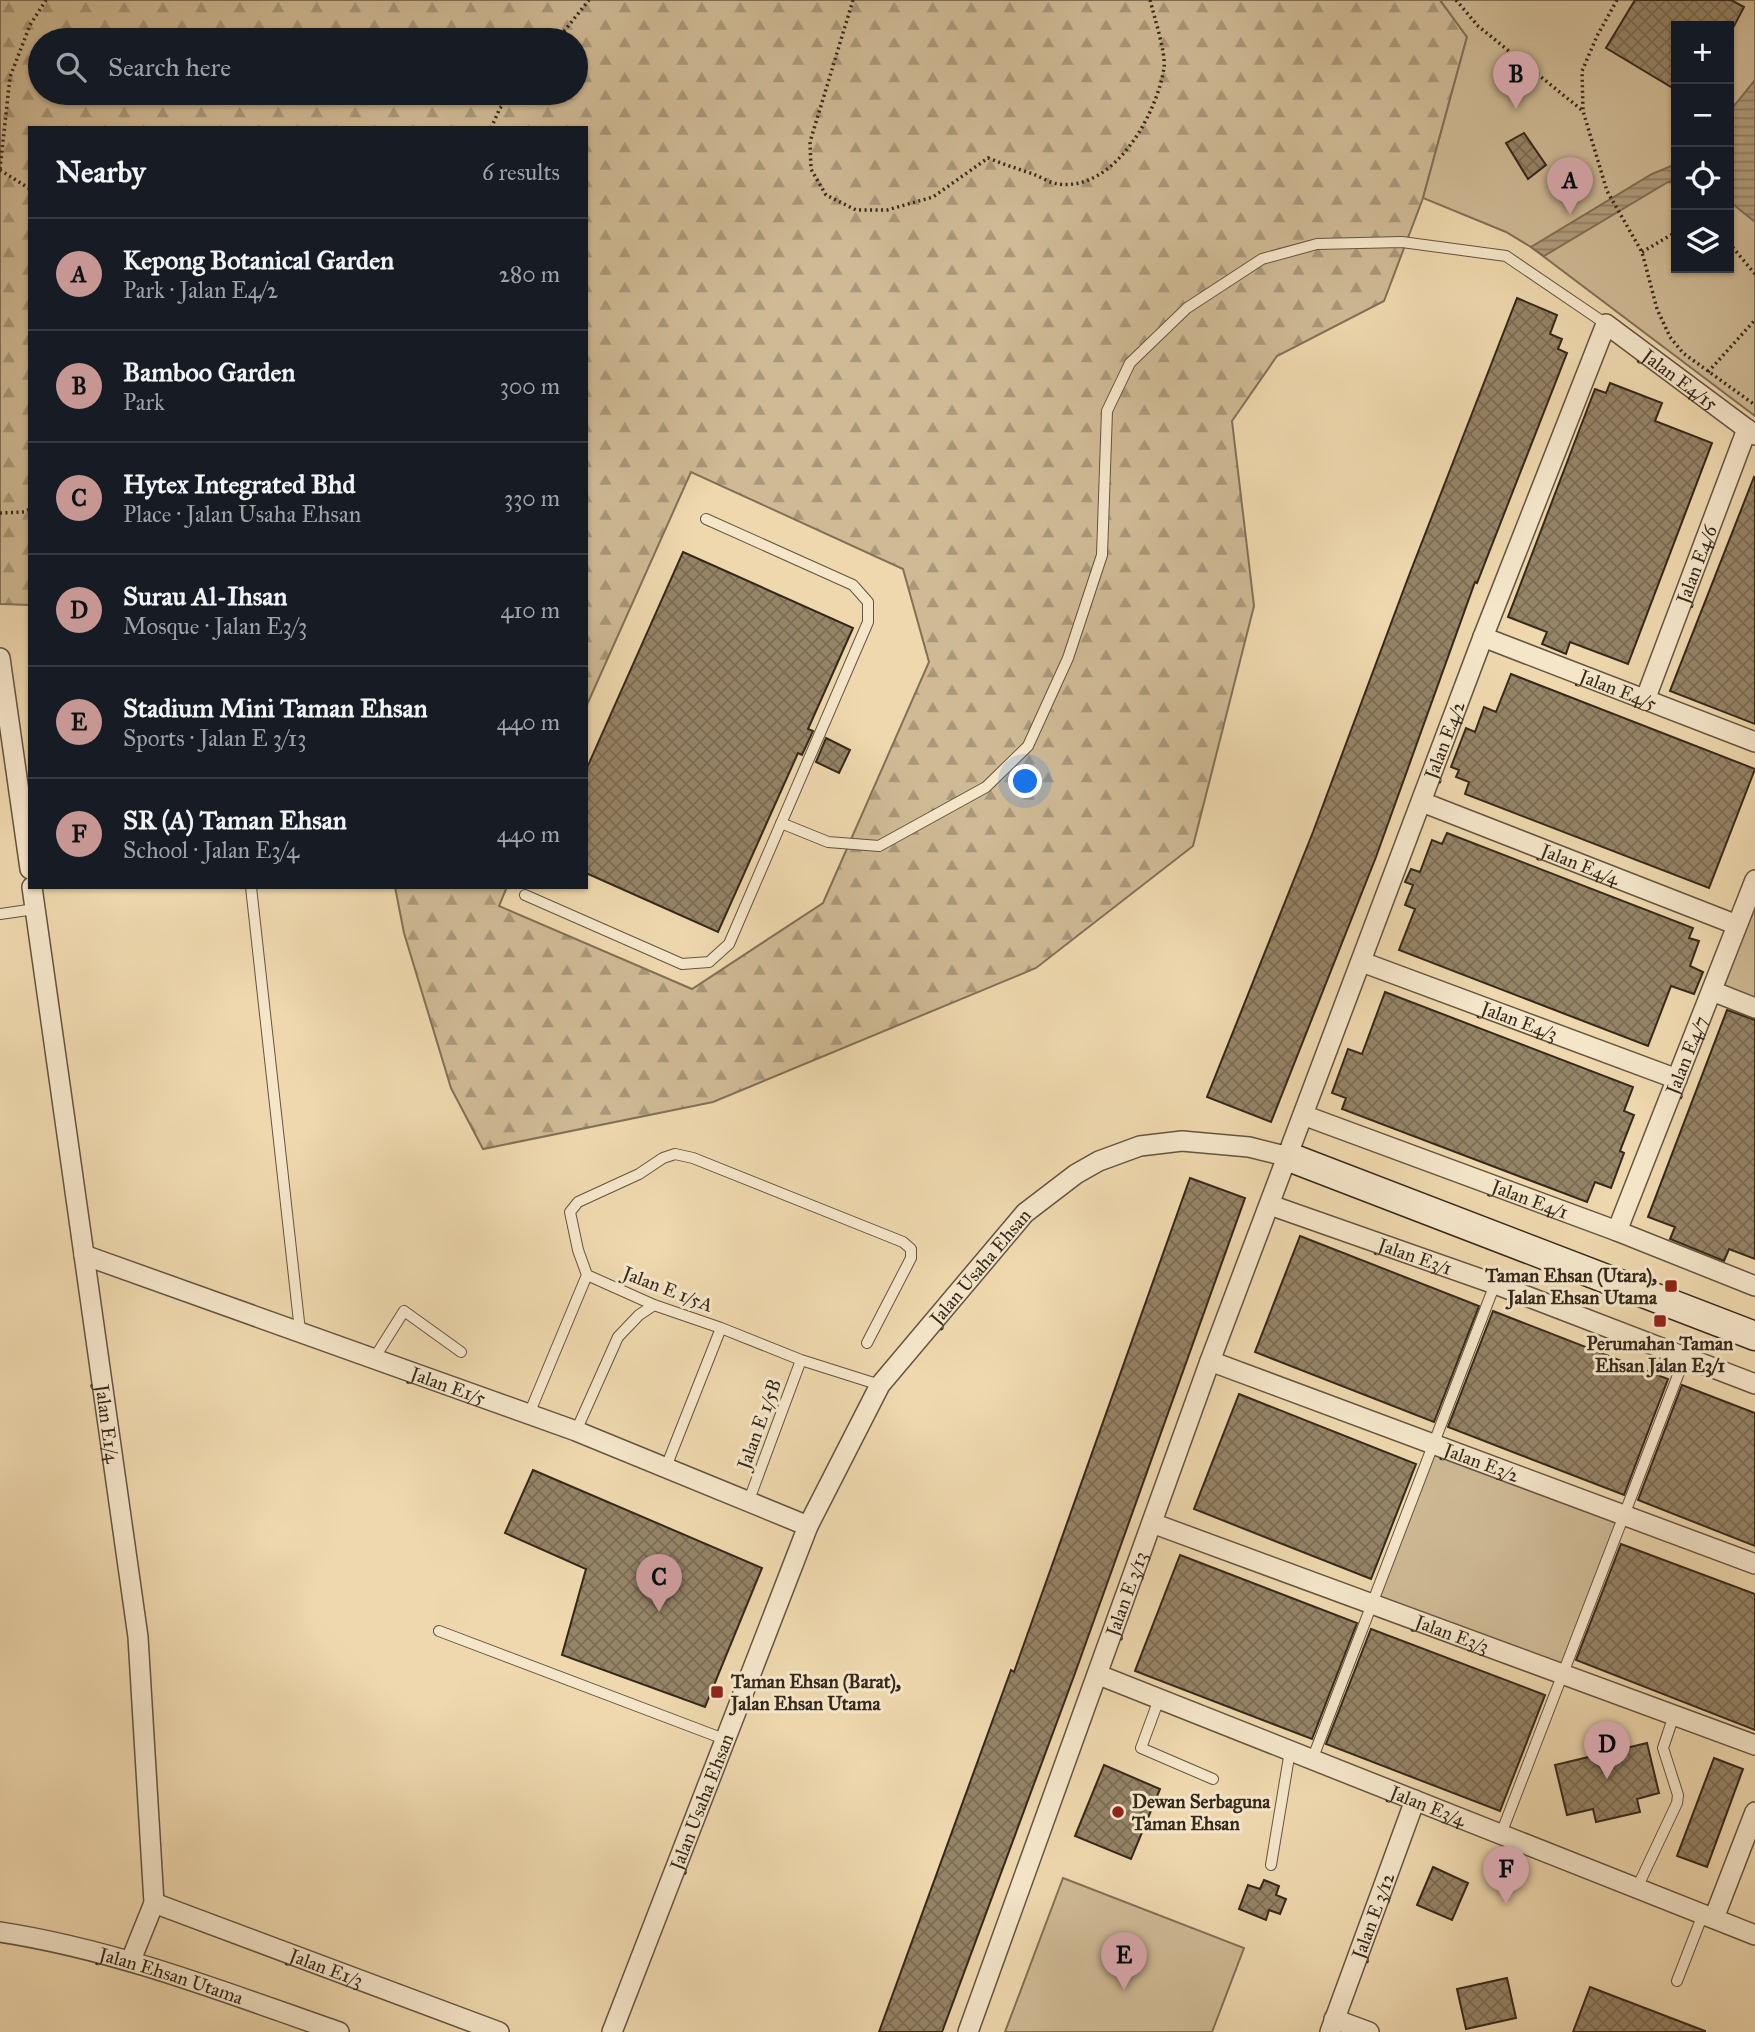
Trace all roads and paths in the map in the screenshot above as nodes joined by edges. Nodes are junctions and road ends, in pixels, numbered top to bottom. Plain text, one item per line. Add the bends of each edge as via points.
1 (46, 0) edge
2 (589, 0) edge
3 (853, 0) edge
4 (1150, 0) edge
5 (1456, 0) edge
6 (1617, 0) edge
7 (29, 28) edge
8 (566, 28) edge
9 (28, 30) edge
10 (503, 105) edge
11 (1583, 111) junction
12 (492, 126) edge
13 (0, 170) edge
14 (28, 188) edge
15 (1671, 235) edge
16 (1734, 249) edge
17 (1642, 253) junction
18 (1755, 274) edge
19 (1755, 320) edge
20 (1606, 324) junction
21 (1707, 372) junction
22 (1755, 405) edge
23 (1751, 432) edge
24 (28, 510) edge
25 (0, 513) edge
26 (706, 519) dead end
27 (1483, 637) junction
28 (0, 658) edge
29 (1644, 700) junction
30 (1755, 742) edge
31 (1422, 802) junction
32 (781, 823) junction
33 (28, 855) edge
34 (1755, 880) edge
35 (32, 889) edge
36 (251, 889) edge
37 (525, 895) dead end
38 (35, 909) junction
39 (0, 914) edge
40 (1737, 925) junction
41 (1362, 962) junction
42 (1712, 990) junction
43 (1755, 1008) edge
44 (1677, 1079) junction
45 (1303, 1115) junction
46 (1289, 1157) junction
47 (1270, 1205) junction
48 (1617, 1231) junction
49 (84, 1255) junction
50 (587, 1275) junction
51 (1495, 1284) junction
52 (1755, 1286) edge
53 (654, 1306) junction
54 (721, 1328) junction
55 (300, 1331) junction
56 (1755, 1336) edge
57 (867, 1343) dead end
58 (461, 1352) dead end
59 (375, 1357) junction
60 (1685, 1357) junction
61 (801, 1360) junction
62 (1210, 1361) junction
63 (1755, 1384) edge
64 (880, 1385) junction
65 (529, 1414) junction
66 (576, 1431) junction
67 (1434, 1444) junction
68 (666, 1467) junction
69 (749, 1500) junction
70 (1624, 1515) junction
71 (1152, 1523) junction
72 (808, 1526) junction
73 (1755, 1564) edge
74 (1372, 1604) junction
75 (439, 1631) dead end
76 (1099, 1675) junction
77 (1563, 1675) junction
78 (1159, 1699) junction
79 (1674, 1715) junction
80 (724, 1740) junction
81 (1755, 1745) edge
82 (1290, 1751) junction
83 (1312, 1760) junction
84 (1213, 1779) dead end
85 (1415, 1800) junction
86 (1755, 1811) edge
87 (1501, 1834) junction
88 (1271, 1865) dead end
89 (1637, 1888) junction
90 (154, 1903) junction
91 (1708, 1916) junction
92 (0, 1932) edge
93 (1755, 1935) edge
94 (131, 1960) junction
95 (1677, 1981) dead end
96 (1332, 2025) edge
97 (338, 2032) edge
98 (499, 2032) edge
99 (612, 2032) edge
100 (968, 2032) edge
101 (1369, 2032) edge

1 - 7 path
2 - 8 path
3 - 4 path via 810,142 811,169 825,195 856,210 887,210 933,197 988,158 1058,184 1080,183 1105,170 1132,145 1157,97 1164,65
5 - 11 path via 1478,26
6 - 11 path via 1582,71
9 - 13 path via 10,77
10 - 12 path
11 - 17 path via 1607,191
13 - 14 path
15 - 17 path
16 - 18 path
17 - 21 path via 1670,337
19 - 21 path
20 - 23 street, Jalan E4/15
20 - 27 street, Jalan E4/2
20 - 32 lane via 1506,256 1402,242 1317,244 1262,259 1187,308 1130,363 1107,411 1102,555 1068,658 1028,746 986,787 879,846 828,842
21 - 22 path
23 - 29 street, Jalan E4/6
24 - 25 path
26 - 32 lane via 853,585 868,602 868,622
27 - 29 street, Jalan E4/5
27 - 31 street, Jalan E4/2
28 - 33 street
29 - 30 street, Jalan E4/5
31 - 40 street, Jalan E4/4
31 - 41 street, Jalan E4/2
32 - 37 lane via 729,944 709,962 682,964
34 - 40 street, Jalan E4/7
35 - 38 street, Jalan E1/4
36 - 55 lane
38 - 39 lane
38 - 49 street, Jalan E1/4
40 - 42 street, Jalan E4/7
41 - 44 street, Jalan E4/3
41 - 45 street, Jalan E4/2
42 - 43 street
42 - 44 street, Jalan E4/7
44 - 48 street, Jalan E4/7
45 - 46 street, Jalan E4/2
45 - 48 street, Jalan E4/1
46 - 47 street, Jalan E 3/13
46 - 56 street, Jalan Usaha Ehsan
46 - 64 street, Jalan Usaha Ehsan via 1249,1147 1182,1141 1140,1146 1099,1161 1025,1213
47 - 51 street, Jalan E3/1
47 - 62 street, Jalan E 3/13
48 - 52 street, Jalan E4/1
49 - 55 street, Jalan E1/5
49 - 90 street, Jalan E1/4 via 138,1637
50 - 53 lane, Jalan E 1/5A
50 - 57 lane via 570,1212 578,1202 663,1158 675,1154 693,1158 911,1249 911,1258
50 - 65 lane
51 - 60 street, Jalan E3/1
51 - 67 lane
53 - 54 lane, Jalan E 1/5A
53 - 66 lane via 618,1337
54 - 61 lane, Jalan E 1/5A
54 - 68 lane
55 - 59 street, Jalan E1/5
58 - 59 lane via 404,1311
59 - 65 street, Jalan E1/5
60 - 63 street, Jalan E3/1
60 - 70 lane
61 - 64 lane, Jalan E 1/5A
61 - 69 lane, Jalan E 1/5B
62 - 67 street, Jalan E3/2
62 - 71 street, Jalan E 3/13
64 - 72 street, Jalan Usaha Ehsan
65 - 66 street, Jalan E1/5
66 - 68 street, Jalan E1/5
67 - 70 street, Jalan E3/2
67 - 74 lane
68 - 69 street, Jalan E1/5
69 - 72 street, Jalan E1/5
70 - 73 street, Jalan E3/2
70 - 77 lane
71 - 74 street, Jalan E3/3
71 - 76 street, Jalan E 3/13
72 - 80 street, Jalan Usaha Ehsan
74 - 77 street, Jalan E3/3
74 - 83 lane
75 - 80 lane
76 - 78 street, Jalan E3/4
76 - 100 street, Jalan E 3/13
77 - 79 street, Jalan E3/3
77 - 87 lane
78 - 82 street, Jalan E3/4
78 - 84 lane via 1141,1748
79 - 81 street, Jalan E3/3
79 - 89 lane via 1663,1748 1677,1803
80 - 99 street, Jalan Usaha Ehsan
82 - 83 street, Jalan E3/4
82 - 88 lane
83 - 85 street, Jalan E3/4
85 - 87 street, Jalan E3/4
85 - 96 street, Jalan E 3/12
86 - 91 street
87 - 89 street, Jalan E3/4
89 - 91 street, Jalan E3/4
90 - 94 street, Jalan E1/4
90 - 98 street, Jalan E1/3
91 - 93 street, Jalan E3/4
91 - 95 lane
92 - 94 street, Jalan Ehsan Utama
94 - 97 street, Jalan Ehsan Utama
96 - 101 street

